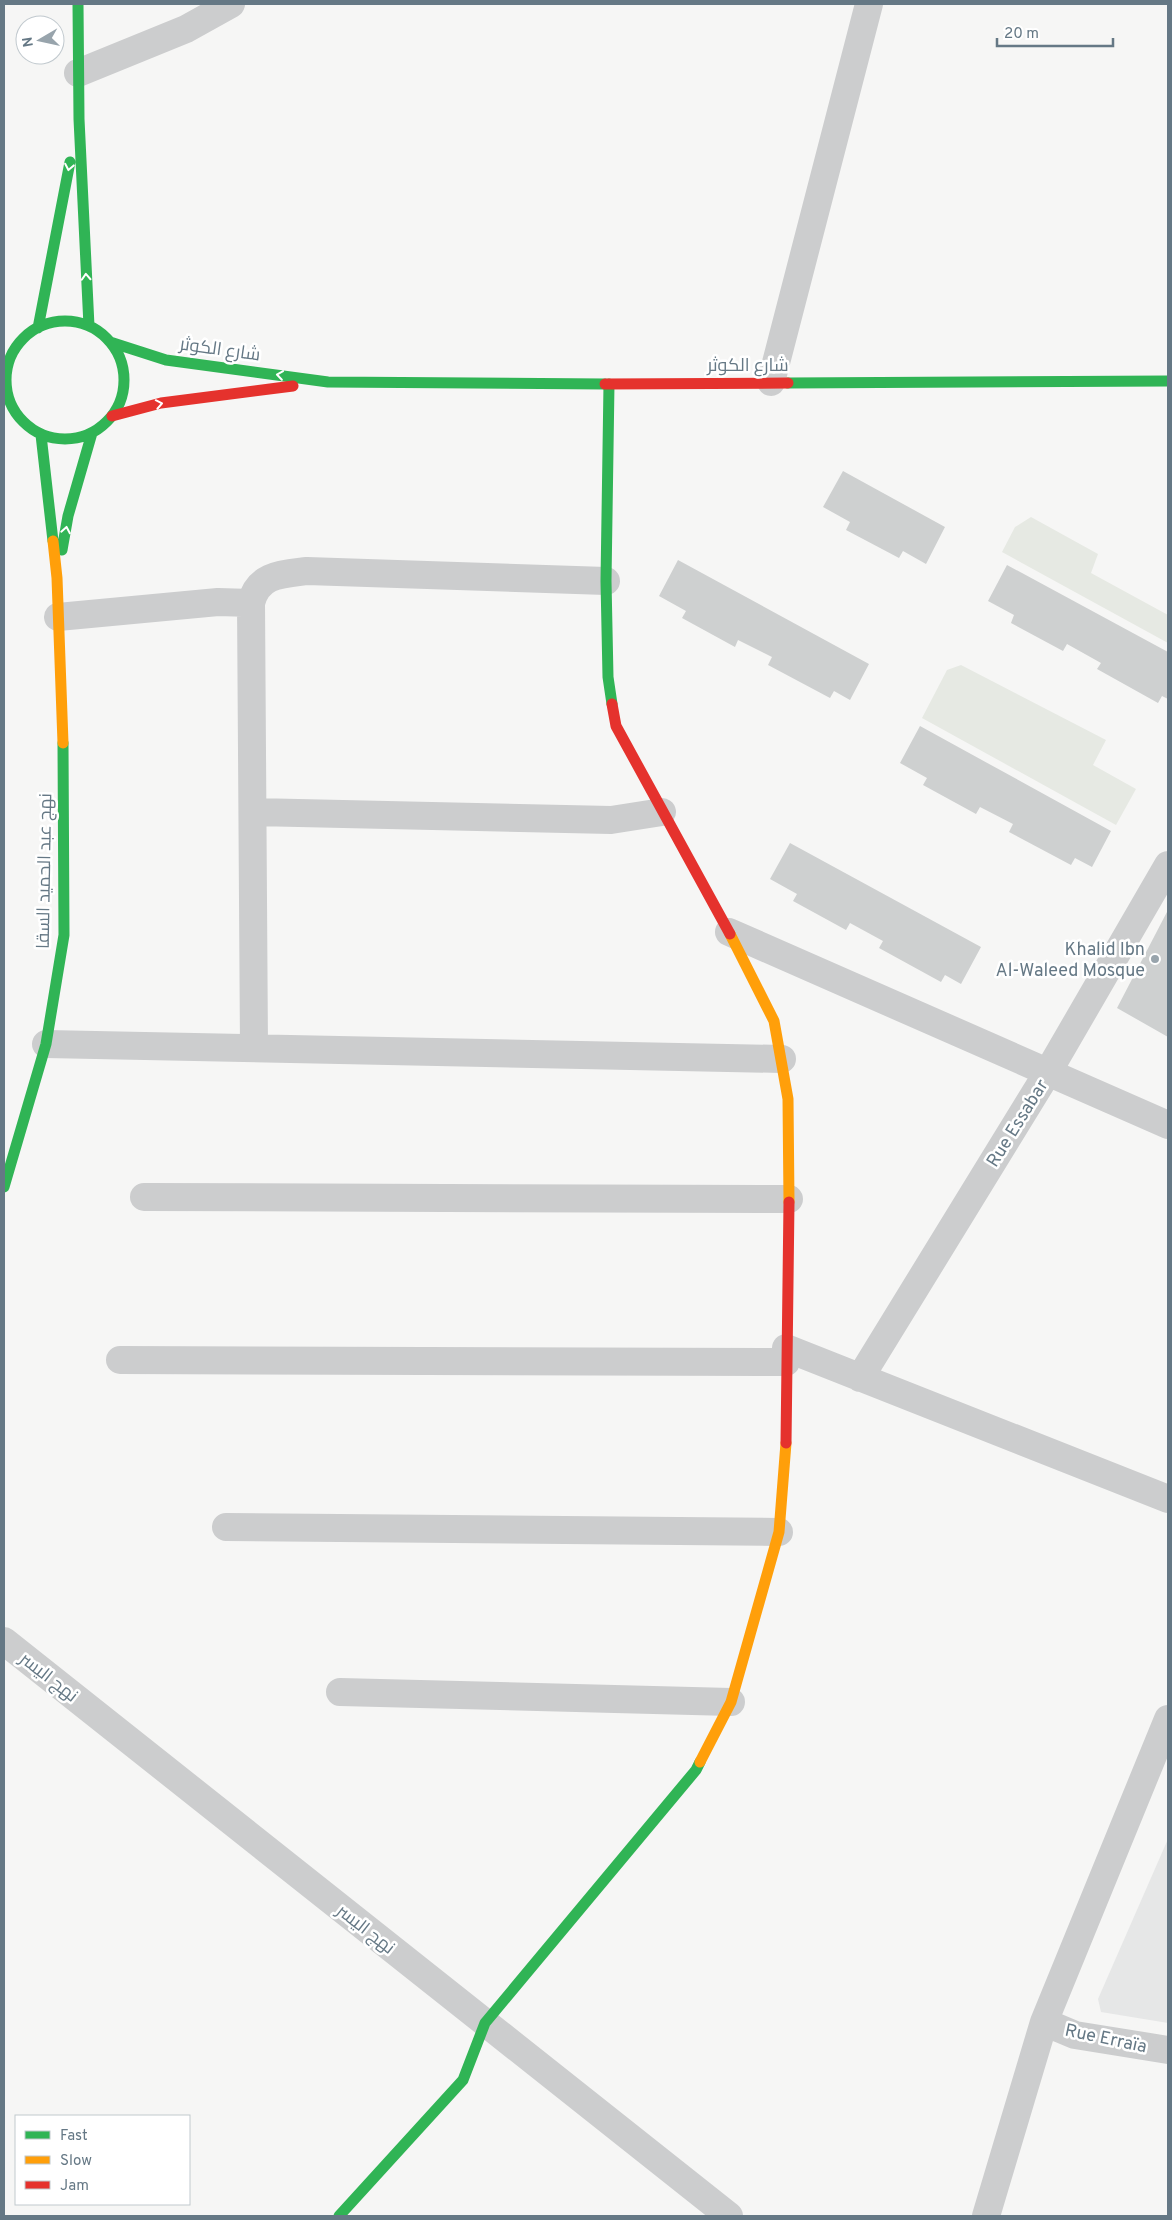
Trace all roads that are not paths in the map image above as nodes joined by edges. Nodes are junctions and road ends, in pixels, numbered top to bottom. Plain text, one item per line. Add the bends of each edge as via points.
1 (78, 4) edge
2 (231, 4) edge
3 (869, 4) edge
4 (78, 74) junction
5 (79, 119) junction
6 (89, 326) junction
7 (38, 328) junction
8 (110, 342) junction
9 (18, 345) junction
10 (4, 348) edge
11 (328, 382) junction
12 (771, 382) junction
13 (1168, 382) edge
14 (609, 384) junction
15 (4, 416) edge
16 (112, 416) junction
17 (20, 419) junction
18 (92, 433) junction
19 (41, 435) junction
20 (57, 578) junction
21 (606, 581) junction
22 (251, 603) junction
23 (58, 617) junction
24 (254, 812) junction
25 (662, 812) junction
26 (1168, 864) edge
27 (729, 932) junction
28 (46, 1044) junction
29 (254, 1048) junction
30 (782, 1059) junction
31 (1048, 1072) junction
32 (1168, 1125) edge
33 (4, 1187) edge
34 (144, 1198) dead end
35 (789, 1199) junction
36 (786, 1355) junction
37 (120, 1360) dead end
38 (860, 1378) junction
39 (1168, 1499) edge
40 (226, 1527) dead end
41 (779, 1532) junction
42 (4, 1641) edge
43 (340, 1692) dead end
44 (732, 1702) junction
45 (1168, 1720) edge
46 (1044, 2022) junction
47 (485, 2023) junction
48 (1168, 2050) edge
49 (339, 2216) edge
50 (729, 2216) edge
51 (986, 2216) edge

1 - 4 street
2 - 4 street via 186,29
3 - 12 street
4 - 5 street
6 -> 5 street
5 -> 7 street
6 - 7 street via 72,321 54,322
6 - 8 street
7 - 9 street
11 -> 8 street, شارع الكوثر via 166,360
8 - 16 street via 120,359 124,378 121,398
9 - 10 street
9 - 17 street via 8,362 6,382 10,402
11 - 14 street, شارع الكوثر
16 -> 11 street, شارع الكوثر via 160,403
12 - 13 street, شارع الكوثر
12 - 14 street, شارع الكوثر
14 - 21 street
15 - 17 street
16 - 18 street
17 - 19 street
18 - 19 street via 76,439
20 -> 18 street, نهج عبد الحميد السقا via 68,516
19 - 20 street, نهج عبد الحميد السقا
20 - 23 street, نهج عبد الحميد السقا
21 - 22 street via 307,571 265,580 254,592
21 - 25 street via 608,677 616,726
22 - 23 street via 218,602
22 - 24 street
23 - 28 street, نهج عبد الحميد السقا via 63,725 64,935
24 - 25 street via 611,820
24 - 29 street
25 - 27 street
26 - 31 street, Rue Essabar
27 - 30 street via 774,1021
27 - 31 street
28 - 29 street
28 - 33 street, نهج عبد الحميد السقا
29 - 30 street
30 - 35 street via 788,1099
31 - 32 street
31 - 38 street, Rue Essabar
34 - 35 street
35 - 36 street
36 - 37 street
36 - 38 street
36 - 41 street via 786,1464
38 - 39 street
40 - 41 street
41 - 44 street
42 - 47 street, نهج اليسر
43 - 44 street
44 - 47 street via 696,1770
45 - 46 street
46 - 48 street, Rue Erraïa via 1075,2035
46 - 51 street
47 - 49 street via 463,2080
47 - 50 street, نهج اليسر

